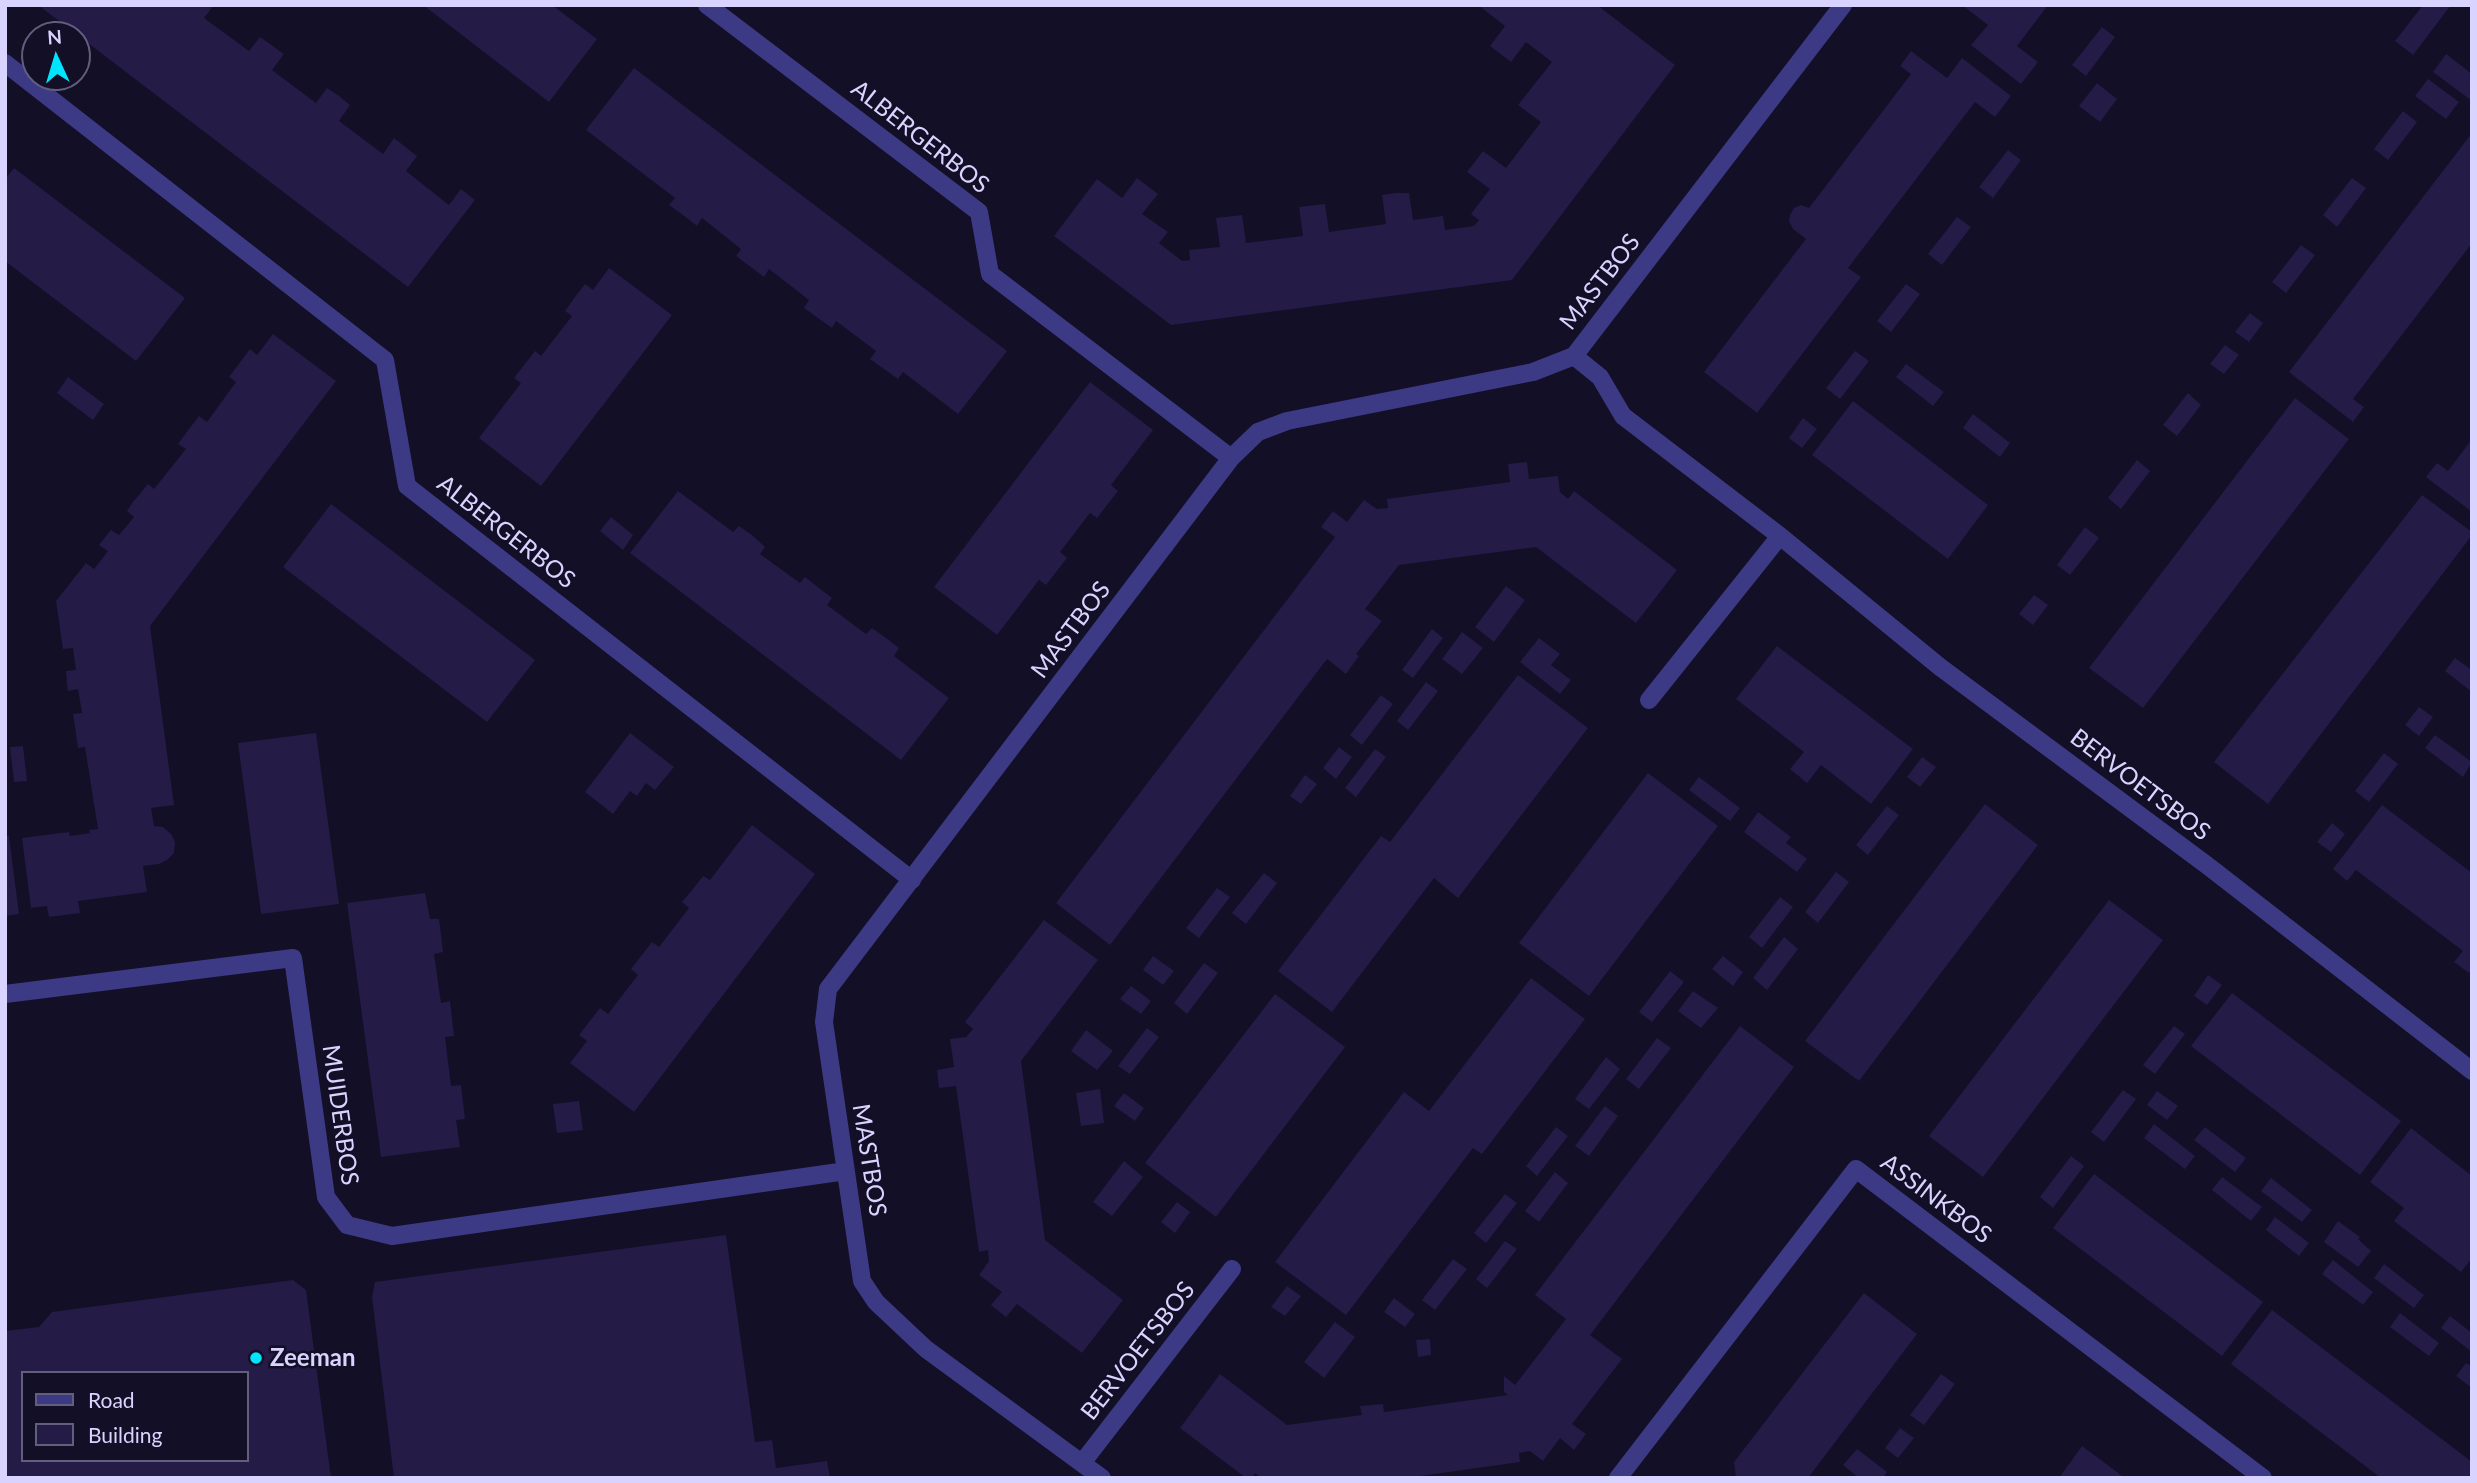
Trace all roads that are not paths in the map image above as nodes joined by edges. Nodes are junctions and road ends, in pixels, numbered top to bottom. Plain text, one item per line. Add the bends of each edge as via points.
1 (707, 5) edge
2 (1843, 5) edge
3 (9, 73) edge
4 (1574, 356) junction
5 (1231, 458) junction
6 (1780, 537) junction
7 (1650, 700) dead end
8 (912, 880) junction
9 (5, 994) edge
10 (2472, 1071) edge
11 (846, 1171) junction
12 (1232, 1269) dead end
13 (1082, 1463) junction
14 (1102, 1478) edge
15 (1618, 1478) edge
16 (2263, 1478) edge

1 - 5 street, ALBERGERBOS via 979,212 990,274
2 - 4 street, MASTBOS
3 - 8 street, ALBERGERBOS via 385,360 407,486
4 - 5 street, MASTBOS via 1533,372 1287,421 1258,432
4 - 6 street, BERVOETSBOS via 1600,377 1623,416
5 - 8 street, MASTBOS
6 - 7 street
6 - 10 street, BERVOETSBOS via 1940,667
8 - 11 street, MASTBOS via 828,989 824,1022
9 - 11 street, MUIDERBOS via 293,958 326,1197 347,1225 392,1236
11 - 13 street, MASTBOS via 862,1281 876,1302 926,1349
12 - 13 street, BERVOETSBOS
13 - 14 street, MASTBOS
15 - 16 street, ASSINKBOS via 1856,1169

